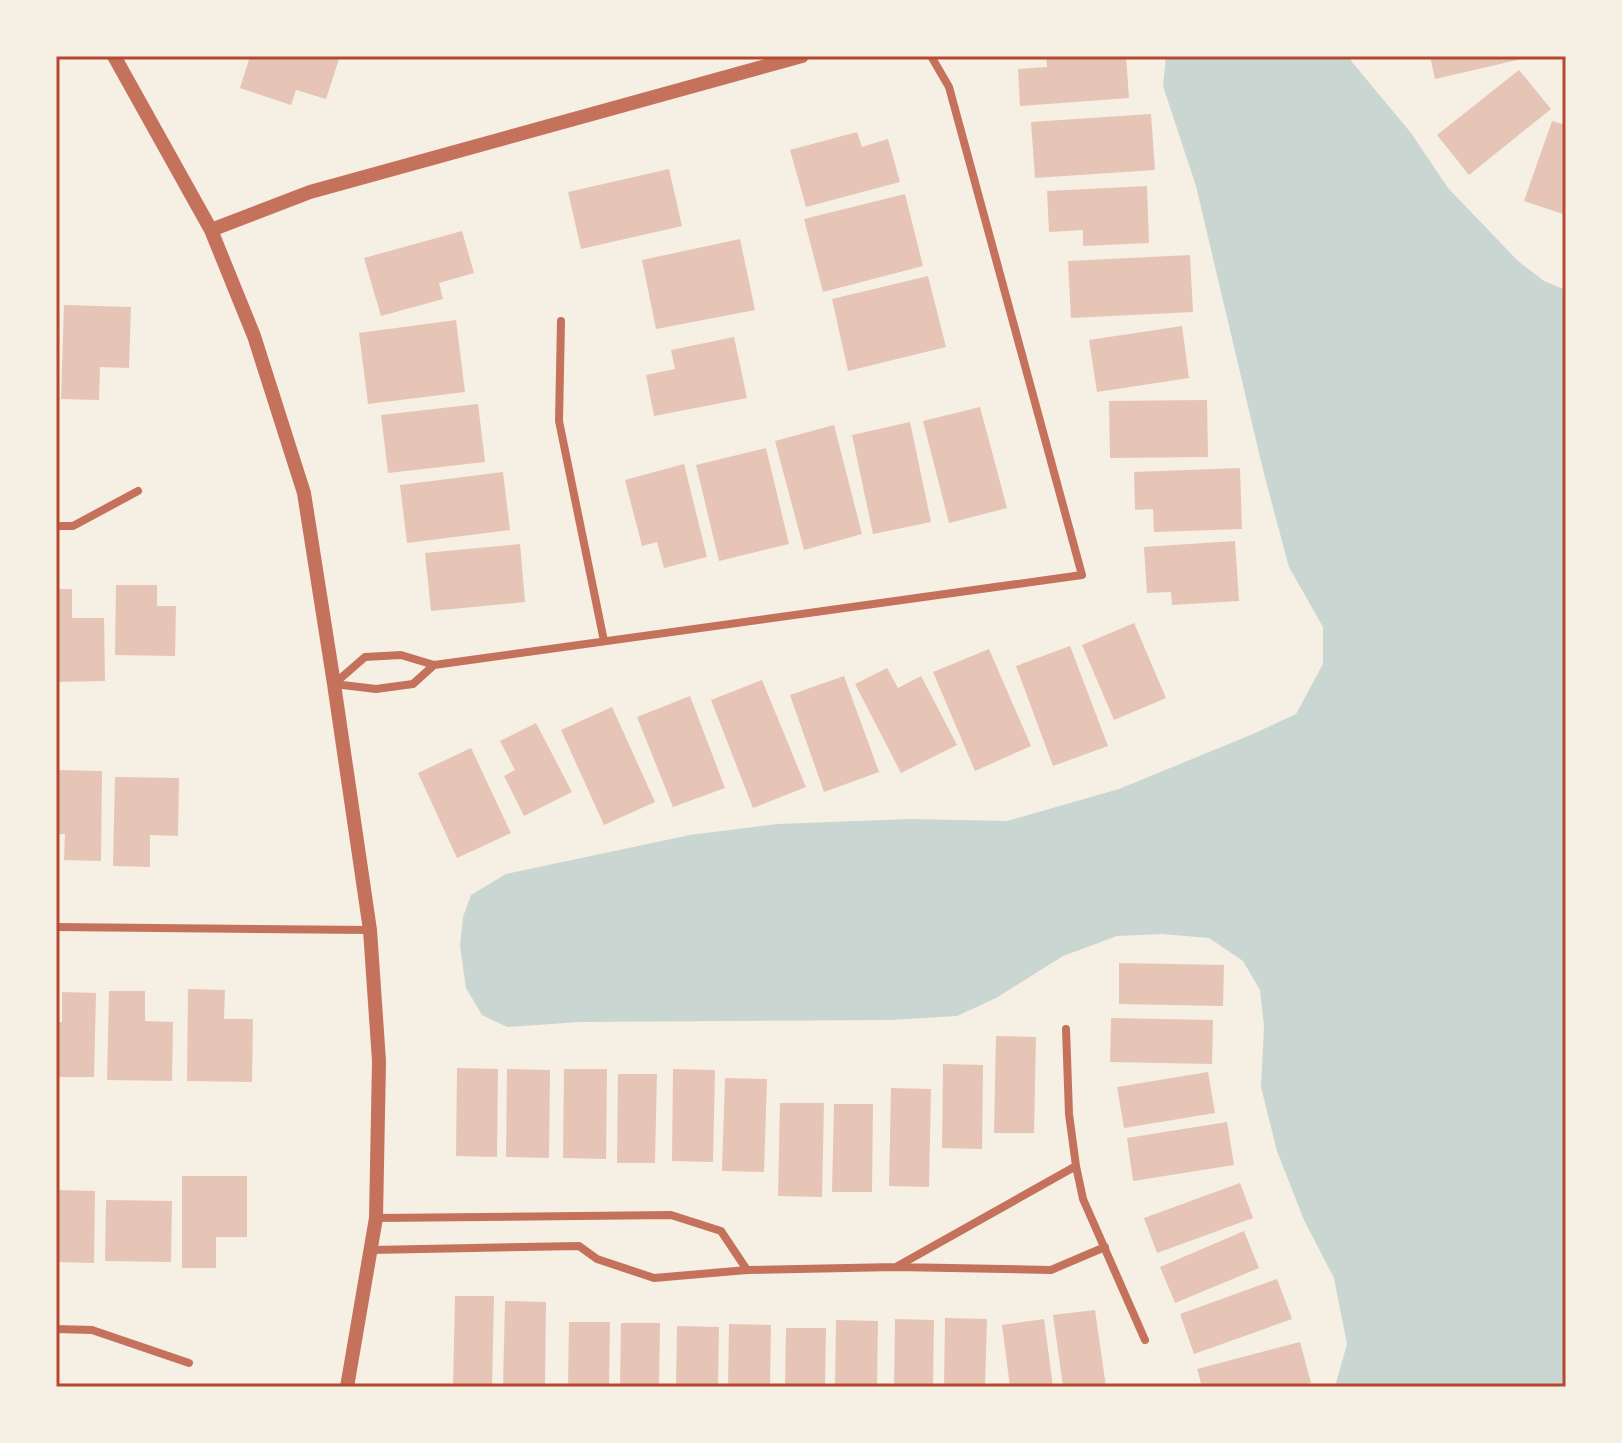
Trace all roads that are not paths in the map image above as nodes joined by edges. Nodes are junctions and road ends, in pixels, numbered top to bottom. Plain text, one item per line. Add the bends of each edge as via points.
1 (114, 56) edge
2 (802, 56) edge
3 (931, 56) edge
4 (211, 230) junction
5 (561, 321) dead end
6 (138, 491) dead end
7 (56, 526) edge
8 (604, 641) junction
9 (434, 665) junction
10 (334, 684) junction
11 (56, 927) edge
12 (370, 930) junction
13 (1066, 1029) dead end
14 (1076, 1166) junction
15 (376, 1218) junction
16 (1105, 1247) junction
17 (371, 1250) junction
18 (896, 1267) junction
19 (747, 1270) junction
20 (56, 1329) edge
21 (1145, 1340) dead end
22 (189, 1363) dead end
23 (347, 1387) edge

1 - 4 street
2 - 4 street via 310,192
3 - 8 street via 949,87 1082,575
4 - 10 street via 254,336 304,493
5 - 8 street via 559,421
6 - 7 street via 73,526
8 - 9 street
9 - 10 street via 413,684 376,689
9 - 10 street via 401,655 365,657
10 - 12 street
11 - 12 street
12 - 15 street via 379,1061
13 - 14 street
14 - 16 street via 1083,1199
14 - 18 street
15 - 17 street
15 - 19 street via 671,1215 721,1231
16 - 18 street via 1051,1270
16 - 21 street
17 - 19 street via 579,1246 597,1259 654,1278
17 - 23 street
18 - 19 street
20 - 22 street via 92,1330

